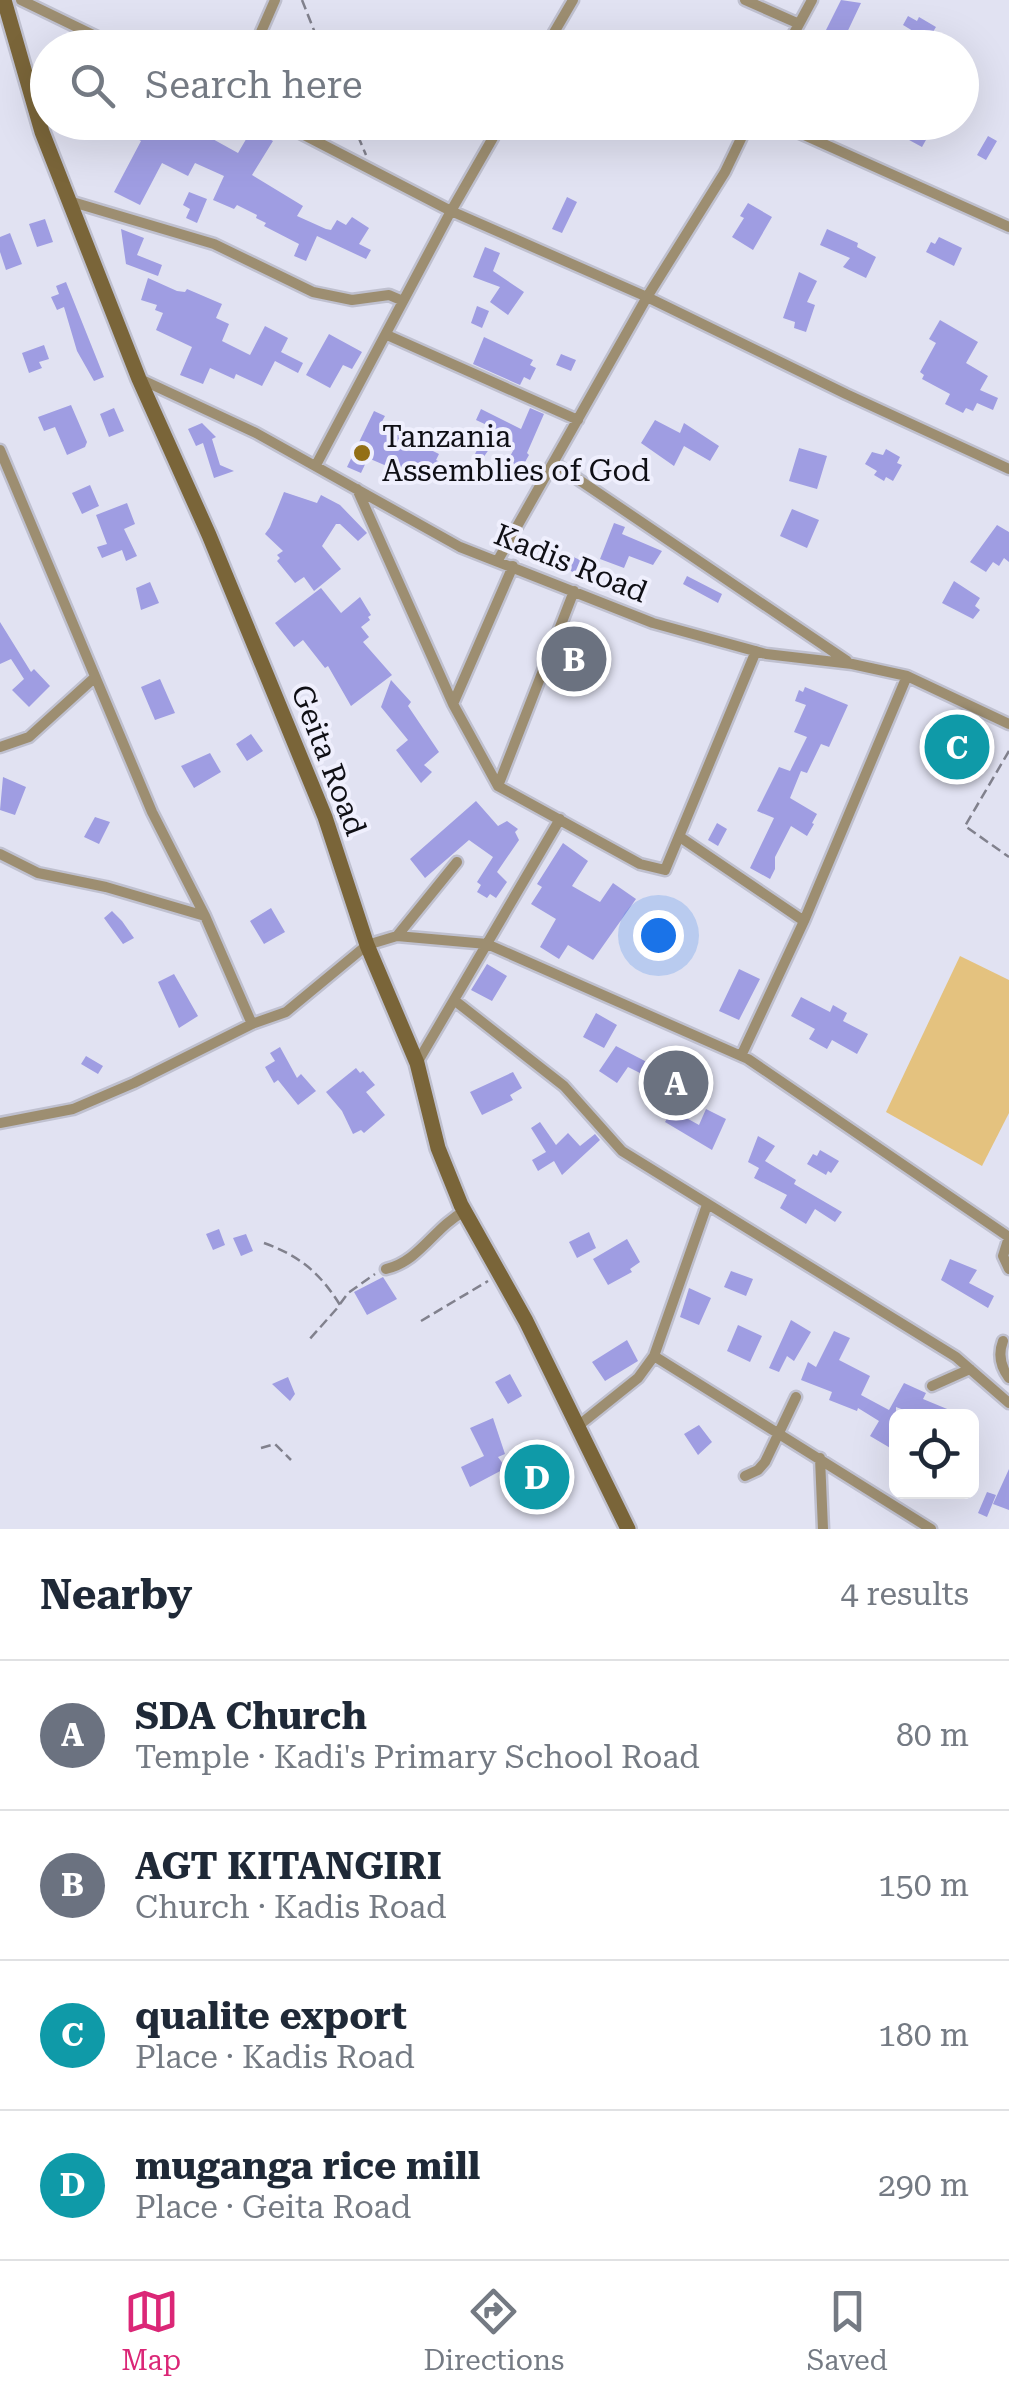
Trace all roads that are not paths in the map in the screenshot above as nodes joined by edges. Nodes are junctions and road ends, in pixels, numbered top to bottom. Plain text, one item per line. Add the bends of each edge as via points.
1 (4, 0) edge
2 (21, 0) edge
3 (275, 0) edge
4 (572, 0) edge
5 (744, 0) edge
6 (812, 0) edge
7 (798, 23) junction
8 (83, 30) edge
9 (262, 30) edge
10 (555, 30) edge
11 (795, 30) edge
12 (30, 90) edge
13 (45, 140) edge
14 (315, 140) edge
15 (492, 140) edge
16 (740, 140) edge
17 (815, 140) edge
18 (68, 200) junction
19 (451, 210) junction
20 (1009, 227) edge
21 (647, 297) junction
22 (403, 301) junction
23 (387, 336) junction
24 (139, 379) junction
25 (578, 420) junction
26 (0, 450) edge
27 (554, 463) junction
28 (316, 465) junction
29 (1009, 469) edge
30 (357, 489) junction
31 (498, 560) junction
32 (512, 566) junction
33 (574, 591) junction
34 (756, 652) junction
35 (852, 664) junction
36 (907, 676) junction
37 (93, 679) junction
38 (452, 704) junction
39 (1009, 724) edge
40 (0, 747) edge
41 (498, 786) junction
42 (560, 819) junction
43 (680, 838) junction
44 (0, 854) edge
45 (457, 862) dead end
46 (205, 916) junction
47 (804, 920) junction
48 (397, 936) junction
49 (487, 944) junction
50 (367, 945) junction
51 (454, 1000) junction
52 (252, 1024) junction
53 (741, 1056) junction
54 (417, 1063) junction
55 (0, 1123) edge
56 (706, 1206) junction
57 (464, 1211) junction
58 (1009, 1237) edge
59 (386, 1269) road end
60 (1009, 1269) edge
61 (1003, 1340) dead end
62 (654, 1356) junction
63 (970, 1369) junction
64 (1009, 1378) edge
65 (932, 1386) dead end
66 (796, 1397) dead end
67 (1009, 1403) edge
68 (578, 1426) junction
69 (778, 1432) junction
70 (820, 1458) junction
71 (745, 1476) dead end
72 (628, 1529) edge
73 (823, 1529) edge
74 (931, 1529) edge

1 - 12 main road, Geita Road
2 - 8 street
3 - 9 street
4 - 10 street
5 - 7 street
6 - 7 street
7 - 11 street
13 - 18 main road, Geita Road
14 - 19 street
15 - 19 street
16 - 21 street
17 - 20 street
18 - 22 street via 214,244 313,292
18 - 24 main road, Geita Road
19 - 21 street
19 - 22 street
21 - 25 street
21 - 29 street
22 - 23 street
23 - 25 street
23 - 28 street
24 - 28 street, Kadis Road
24 - 50 main road, Geita Road via 325,817
25 - 27 street
26 - 37 street
27 - 31 street
27 - 35 street
28 - 30 street, Kadis Road
30 - 31 street, Kadis Road via 460,547
30 - 38 street
31 - 32 street, Kadis Road
32 - 33 street, Kadis Road
32 - 38 street
33 - 34 street, Kadis Road
33 - 41 street
34 - 35 street, Kadis Road
34 - 43 street
35 - 36 street, Kadis Road
36 - 39 street, Kadis Road
36 - 47 street
37 - 40 street via 29,737
37 - 46 street
38 - 41 street
41 - 42 street
42 - 43 street via 640,864 665,870
42 - 49 street
43 - 47 street
44 - 46 street via 38,873
45 - 48 street
46 - 52 street
47 - 53 street
48 - 49 street
48 - 50 street
49 - 51 street
49 - 53 street
50 - 52 street via 286,1012
50 - 54 main road, Geita Road
51 - 54 street
51 - 56 street via 564,1086 622,1151
52 - 55 street via 73,1109
53 - 58 street
54 - 57 main road, Geita Road via 438,1148
56 - 62 street
56 - 63 street
57 - 59 street via 445,1221 406,1264
57 - 68 main road, Geita Road
58 - 60 street via 1002,1256
61 - 64 street via 1002,1366
62 - 68 street via 638,1378
62 - 69 street
63 - 65 street
63 - 67 street
66 - 69 street
68 - 72 main road, Geita Road
69 - 70 street
69 - 71 street via 764,1462
70 - 73 street
70 - 74 street

